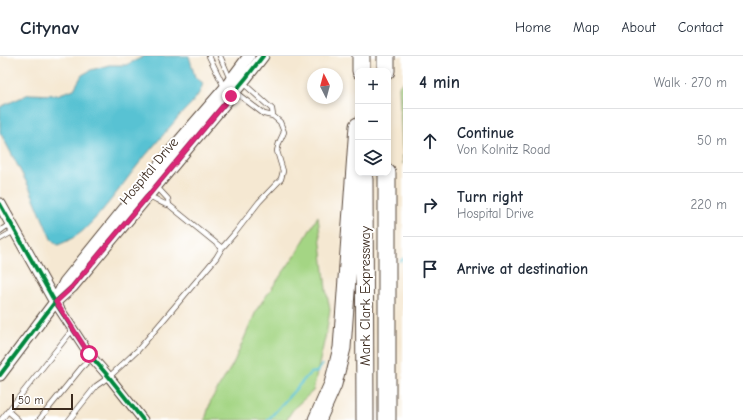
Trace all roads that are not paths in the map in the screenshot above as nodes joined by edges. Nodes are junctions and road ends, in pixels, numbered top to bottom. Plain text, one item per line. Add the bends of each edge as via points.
1 (209, 56) edge
2 (220, 56) edge
3 (249, 56) edge
4 (262, 56) edge
5 (362, 56) edge
6 (386, 56) edge
7 (362, 68) edge
8 (386, 68) edge
9 (234, 87) junction
10 (273, 116) junction
11 (357, 140) edge
12 (364, 176) edge
13 (387, 176) edge
14 (156, 186) junction
15 (147, 197) junction
16 (0, 204) edge
17 (169, 205) junction
18 (13, 227) junction
19 (0, 231) edge
20 (0, 239) edge
21 (222, 248) junction
22 (56, 302) junction
23 (73, 329) junction
24 (92, 358) junction
25 (1, 371) edge
26 (109, 377) junction
27 (8, 412) junction
28 (1, 420) edge
29 (18, 420) edge
30 (40, 420) edge
31 (69, 420) edge
32 (143, 420) edge
33 (317, 420) edge
34 (365, 420) edge
35 (387, 420) edge

1 - 9 lane
2 - 9 lane
3 - 9 street, Hospital Drive
4 - 9 street, Hospital Drive
5 - 7 highway
6 - 8 highway
9 - 10 lane via 264,114
9 - 10 lane via 272,109
9 - 14 street, Hospital Drive
9 - 22 street, Hospital Drive via 180,140 65,282
10 - 21 lane via 280,122 284,132 277,151 283,171 281,179 258,202
11 - 33 highway via 342,348 333,384
12 - 34 highway, Mark Clark Expressway
13 - 35 highway, Mark Clark Expressway
14 - 15 street, Hospital Drive
14 - 17 lane via 168,199
15 - 17 lane via 153,197 162,204
15 - 22 street, Hospital Drive via 72,287
16 - 18 street
17 - 21 lane
18 - 19 lane
18 - 20 lane
18 - 22 street
21 - 26 lane via 138,350
22 - 23 street
22 - 25 street, Hospital Drive
23 - 24 street
23 - 27 lane
24 - 26 street
24 - 30 lane
26 - 31 lane via 96,386
26 - 32 street
27 - 28 lane
27 - 29 lane

